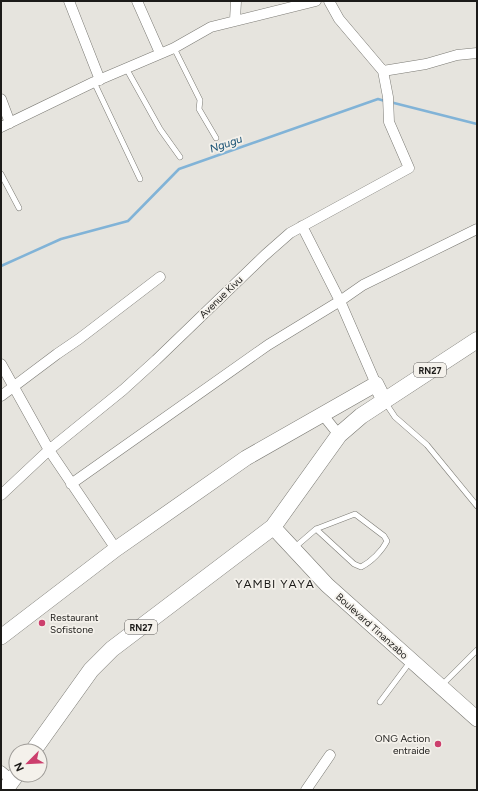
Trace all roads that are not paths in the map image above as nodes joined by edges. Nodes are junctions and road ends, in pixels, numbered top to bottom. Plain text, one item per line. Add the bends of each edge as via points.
1 (69, 1) edge
2 (137, 1) edge
3 (236, 1) edge
4 (316, 1) edge
5 (329, 1) edge
6 (235, 20) junction
7 (174, 48) junction
8 (160, 53) junction
9 (477, 54) edge
10 (126, 68) junction
11 (383, 71) junction
12 (97, 81) junction
13 (1, 99) edge
14 (6, 125) edge
15 (216, 138) dead end
16 (180, 156) dead end
17 (1, 174) edge
18 (140, 179) dead end
19 (19, 208) dead end
20 (302, 226) junction
21 (477, 229) edge
22 (160, 277) dead end
23 (340, 301) junction
24 (477, 340) edge
25 (1, 364) edge
26 (376, 384) junction
27 (13, 386) junction
28 (1, 396) edge
29 (384, 400) junction
30 (323, 415) junction
31 (340, 434) junction
32 (49, 450) junction
33 (71, 484) junction
34 (1, 495) edge
35 (477, 505) edge
36 (273, 527) junction
37 (316, 529) junction
38 (116, 549) junction
39 (293, 549) junction
40 (1, 637) edge
41 (477, 650) edge
42 (410, 661) junction
43 (440, 687) junction
44 (380, 702) dead end
45 (477, 719) edge
46 (39, 743) edge
47 (330, 755) dead end
48 (306, 790) edge

1 - 12 street
2 - 8 street
3 - 6 street
4 - 6 street
5 - 11 street via 340,19
6 - 7 street via 211,27
7 - 8 street
7 - 15 lane via 200,100 199,109
8 - 10 street
9 - 11 street via 457,55 426,64
10 - 12 street
10 - 16 lane via 160,129
11 - 20 street, Avenue Kivu via 389,122 409,168
12 - 14 street
12 - 18 lane
13 - 14 street
17 - 19 lane
20 - 23 street
20 - 32 street, Avenue Kivu via 265,255 128,385
21 - 23 street via 363,285
22 - 27 street
23 - 26 street
23 - 33 street via 268,345
24 - 29 main road, RN27
25 - 27 street
26 - 29 street
26 - 30 street
27 - 28 street
27 - 32 street
29 - 31 main road, RN27
29 - 35 lane via 395,417 427,445
30 - 31 street
30 - 38 street via 246,458
31 - 36 main road, RN27
32 - 33 street
32 - 34 street, Avenue Kivu
33 - 38 street
36 - 39 street, Boulevard Tinanzabo
36 - 46 main road, RN27 via 112,649 91,670
37 - 37 lane via 355,514 387,541 385,546 361,567 354,564
37 - 39 lane
38 - 40 street
39 - 42 street, Boulevard Tinanzabo via 327,585
41 - 43 lane
42 - 43 street, Boulevard Tinanzabo
42 - 44 lane
43 - 45 street, Boulevard Tinanzabo
47 - 48 street

